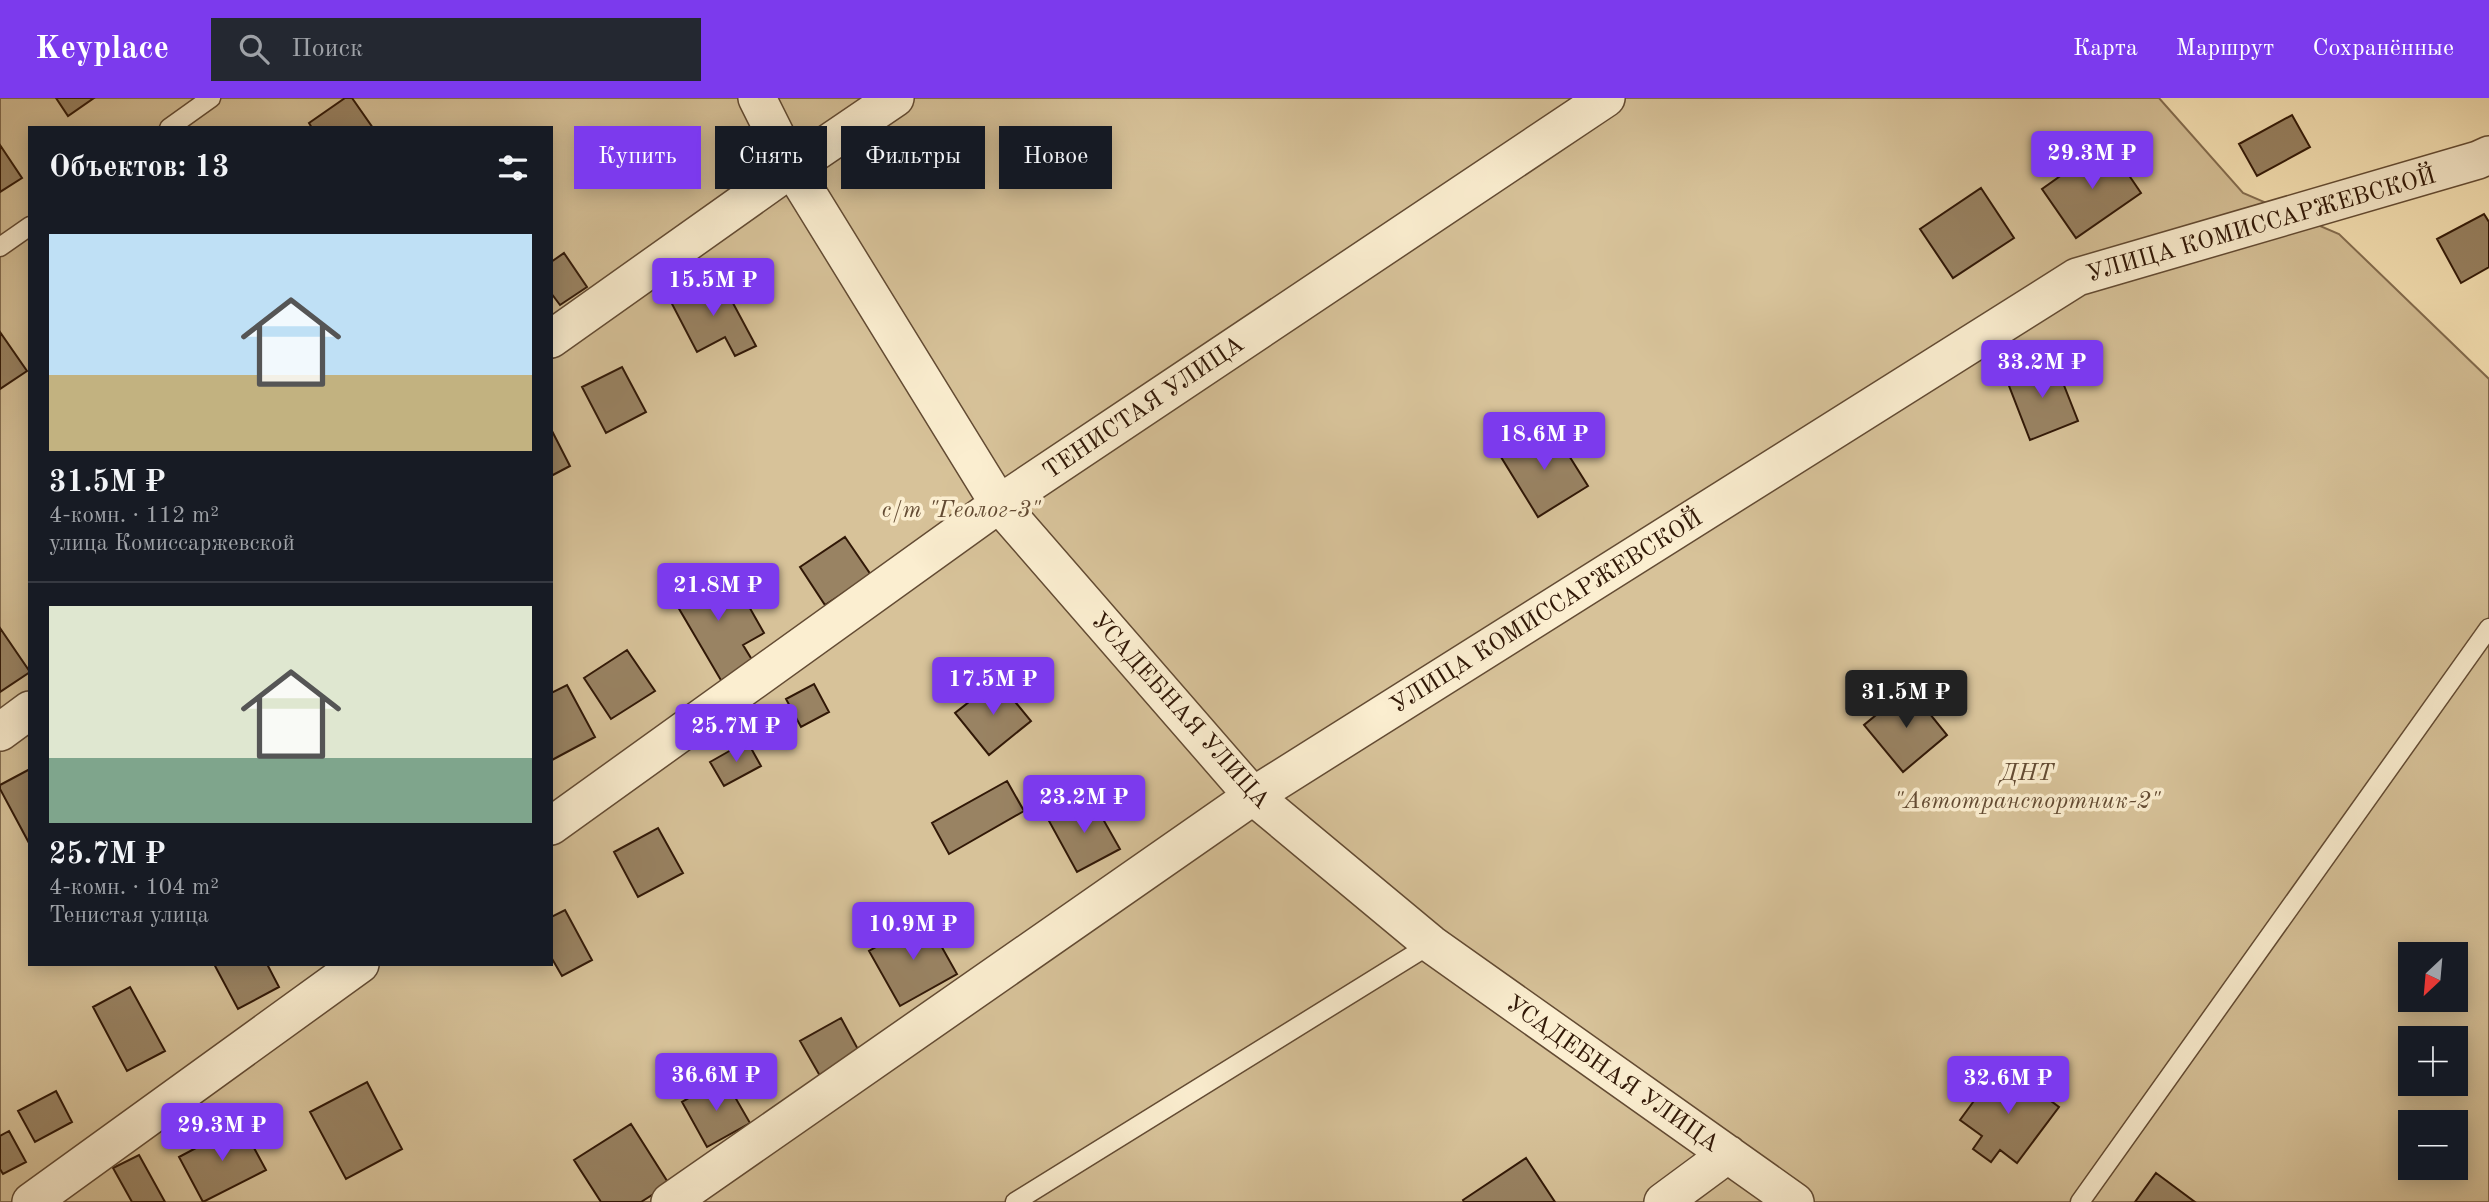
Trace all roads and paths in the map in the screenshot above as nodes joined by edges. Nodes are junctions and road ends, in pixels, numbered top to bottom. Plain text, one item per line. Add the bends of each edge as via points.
1 (211, 98) edge
2 (757, 98) edge
3 (895, 98) edge
4 (1606, 98) edge
5 (172, 126) edge
6 (771, 126) edge
7 (827, 144) edge
8 (2489, 155) edge
9 (762, 189) edge
10 (805, 189) edge
11 (28, 227) edge
12 (0, 247) edge
13 (553, 338) edge
14 (999, 504) junction
15 (2489, 628) edge
16 (28, 711) edge
17 (0, 732) edge
18 (1253, 796) junction
19 (553, 826) edge
20 (1431, 944) junction
21 (357, 966) edge
22 (1728, 1154) junction
23 (31, 1202) edge
24 (670, 1202) edge
25 (1015, 1202) edge
26 (1663, 1202) edge
27 (1795, 1202) edge
28 (2080, 1202) edge

1 - 5 lane
2 - 6 street, УСАДЕБНАЯ УЛИЦА
3 - 7 street
4 - 14 street, ТЕНИСТАЯ УЛИЦА
8 - 18 street, УЛИЦА КОМИССАРЖЕВСКОЙ via 2077,277
9 - 13 street
10 - 14 street, УСАДЕБНАЯ УЛИЦА
11 - 12 lane
14 - 18 street, УСАДЕБНАЯ УЛИЦА
14 - 19 street, ТЕНИСТАЯ УЛИЦА
15 - 28 lane
16 - 17 street
18 - 20 street, УСАДЕБНАЯ УЛИЦА
18 - 24 street, УЛИЦА КОМИССАРЖЕВСКОЙ
20 - 22 street, УСАДЕБНАЯ УЛИЦА
20 - 25 lane
21 - 23 street
22 - 26 street
22 - 27 street, УСАДЕБНАЯ УЛИЦА

